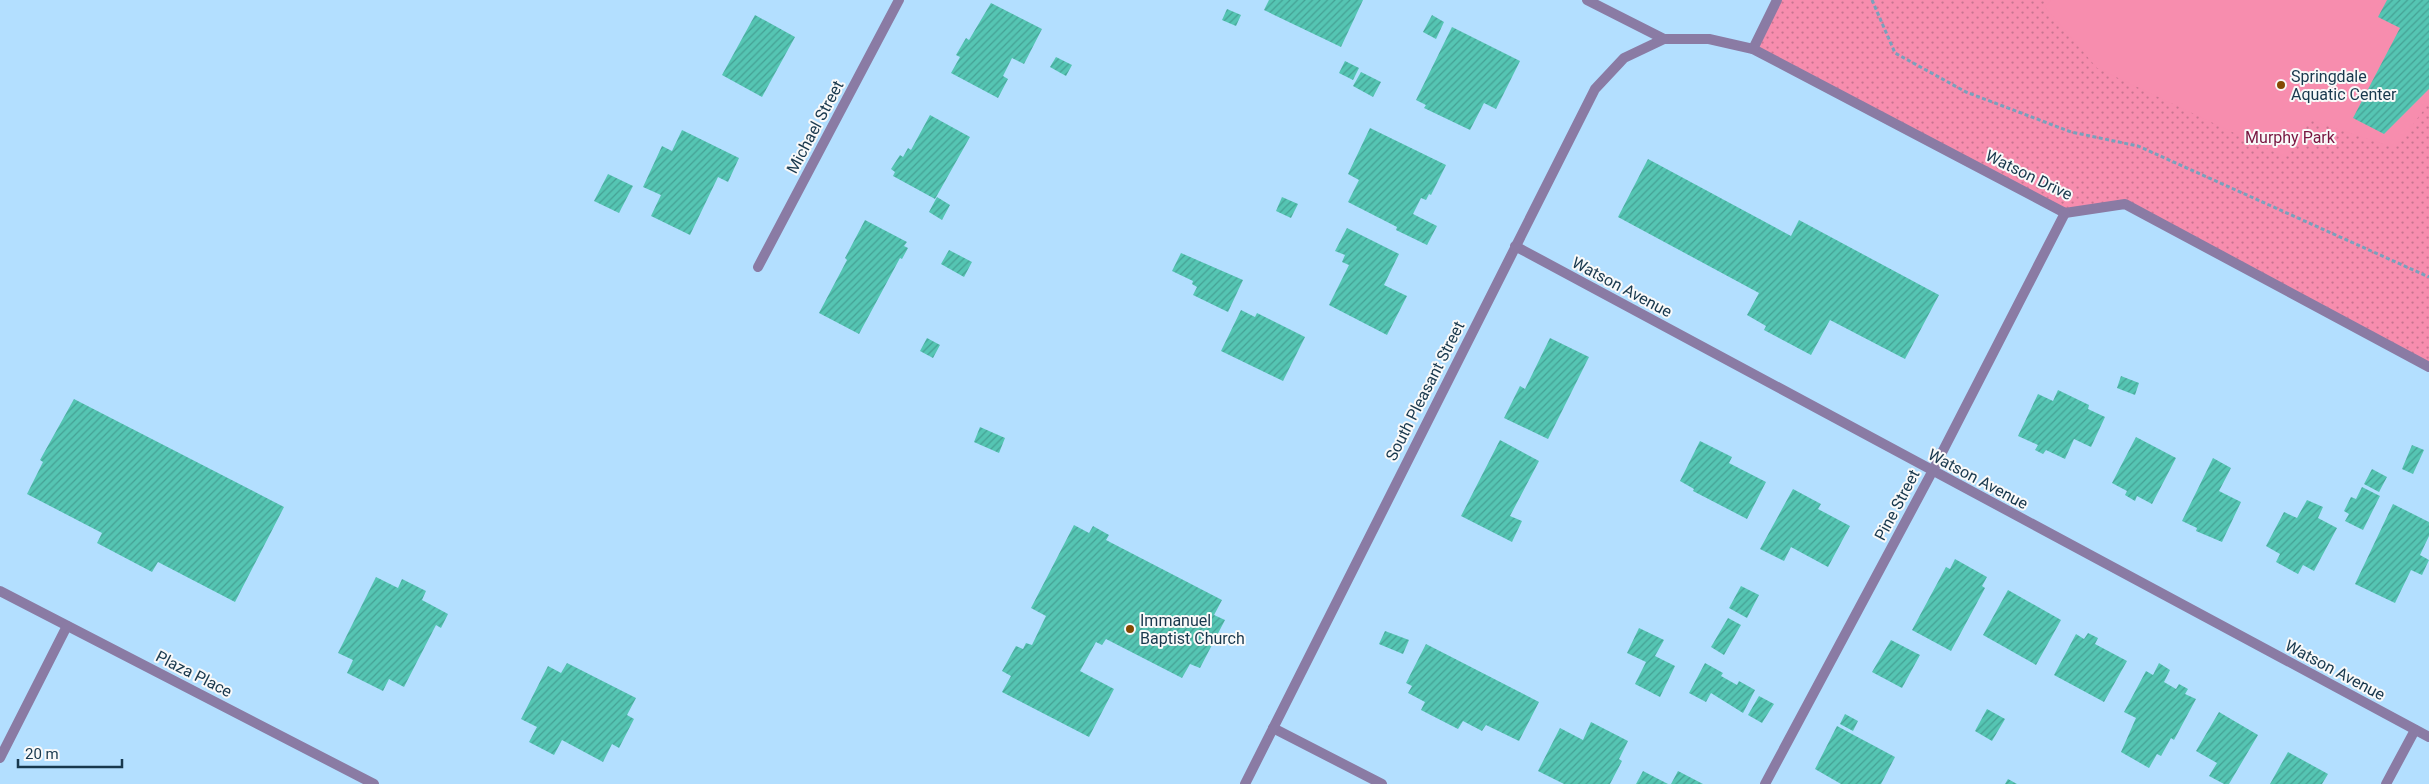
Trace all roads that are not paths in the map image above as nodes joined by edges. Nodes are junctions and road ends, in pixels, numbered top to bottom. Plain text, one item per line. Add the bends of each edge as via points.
1 (899, 0) edge
2 (1586, 0) edge
3 (1777, 0) edge
4 (1664, 39) junction
5 (1753, 49) junction
6 (2065, 213) junction
7 (1515, 246) junction
8 (758, 267) dead end
9 (2429, 367) edge
10 (1932, 472) junction
11 (0, 591) edge
12 (67, 626) junction
13 (1273, 728) junction
14 (2415, 730) junction
15 (2429, 737) edge
16 (0, 758) edge
17 (374, 784) edge
18 (1245, 784) edge
19 (1382, 784) edge
20 (1765, 784) edge
21 (2386, 784) edge

1 - 8 street, Michael Street
2 - 4 street
3 - 5 street
4 - 5 street via 1709,39
4 - 7 street, South Pleasant Street via 1624,58 1595,89
5 - 6 street, Watson Drive
6 - 9 street, Watson Drive via 2125,204
6 - 10 street, Pine Street
7 - 10 street, Watson Avenue
7 - 13 street, South Pleasant Street
10 - 14 street, Watson Avenue
10 - 20 street, Pine Street
11 - 12 street, Plaza Place
12 - 16 street
12 - 17 street, Plaza Place
13 - 18 street, South Pleasant Street
13 - 19 street
14 - 15 street, Watson Avenue
14 - 21 street

